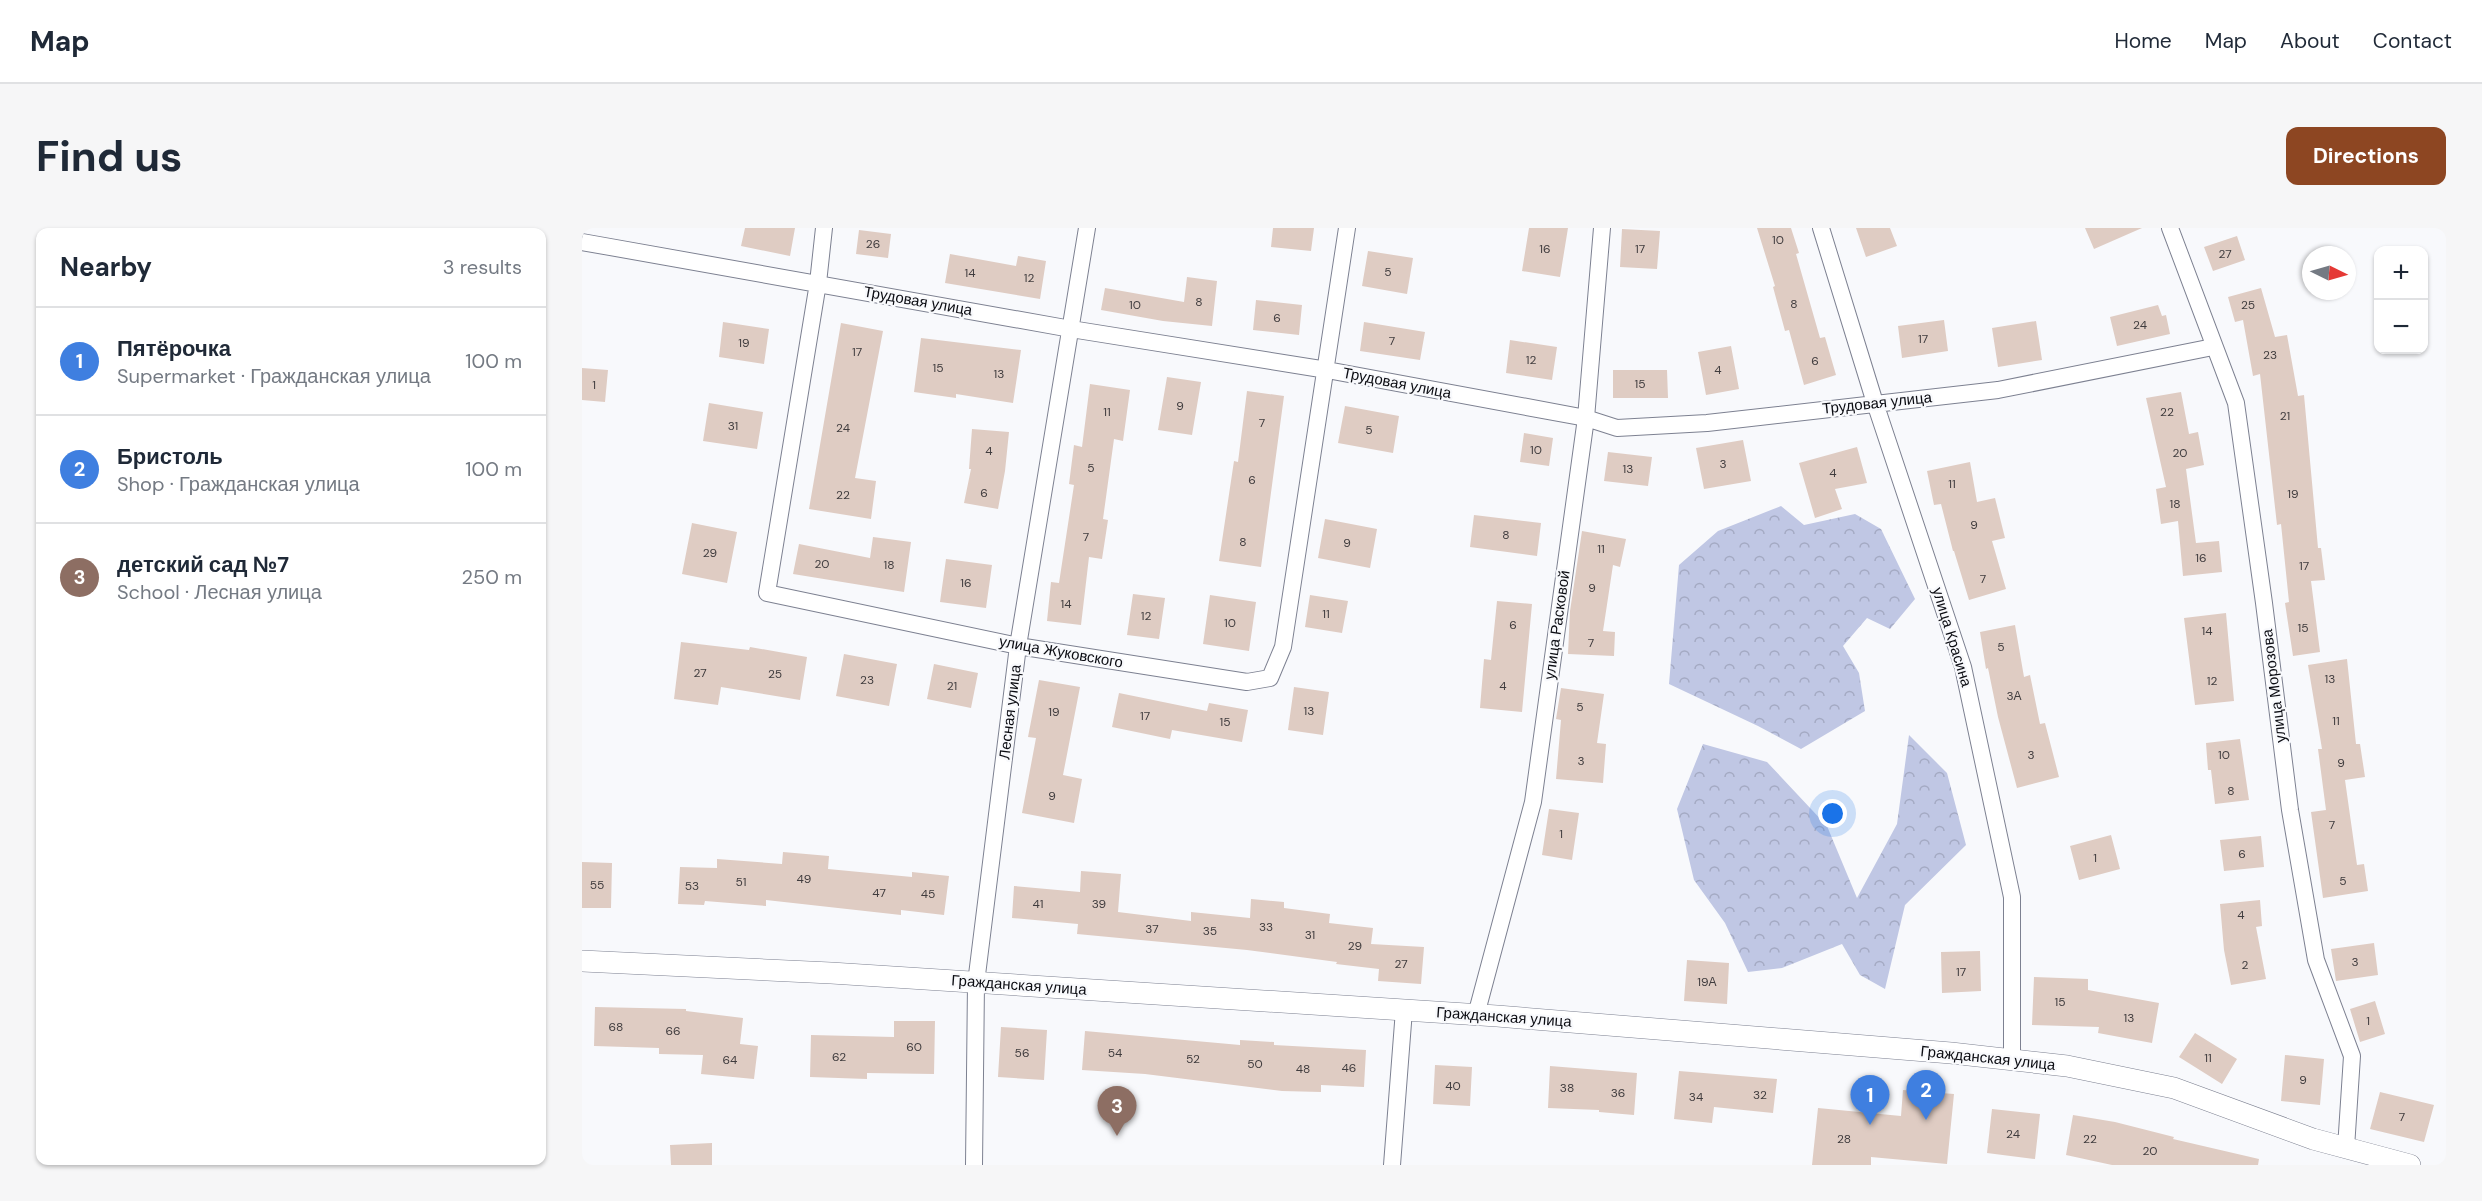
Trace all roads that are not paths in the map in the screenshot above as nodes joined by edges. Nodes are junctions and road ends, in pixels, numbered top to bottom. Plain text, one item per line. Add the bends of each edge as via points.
1 (824, 228) edge
2 (1087, 228) edge
3 (1347, 228) edge
4 (1602, 228) edge
5 (1821, 228) edge
6 (2170, 228) edge
7 (582, 242) edge
8 (818, 283) junction
9 (1071, 329) junction
10 (2213, 347) junction
11 (1327, 370) junction
12 (1875, 403) junction
13 (1586, 418) junction
14 (1018, 646) junction
15 (582, 961) edge
16 (976, 983) junction
17 (1404, 1010) junction
18 (1476, 1015) junction
19 (2012, 1060) junction
20 (2346, 1148) junction
21 (974, 1165) edge
22 (1392, 1165) edge
23 (2410, 1165) edge

1 - 8 street, улица Жуковского
2 - 9 street, Лесная улица
3 - 11 street, улица Жуковского
4 - 13 street, улица Расковой
5 - 12 street, улица Красина
6 - 10 street, улица Морозова
7 - 8 street, Трудовая улица
8 - 9 street, Трудовая улица
8 - 14 street, улица Жуковского via 767,593
9 - 11 street, Трудовая улица
9 - 14 street, Лесная улица
10 - 12 street, Трудовая улица via 1998,390
10 - 20 street, улица Морозова via 2236,403 2290,810 2316,960 2352,1056
11 - 13 street, Трудовая улица
11 - 14 street, улица Жуковского via 1283,647 1270,678 1247,682
12 - 13 street, Трудовая улица via 1707,423 1617,428
12 - 19 street, улица Красина via 1964,667 2012,897
13 - 18 street, улица Расковой via 1533,802
14 - 16 street, Лесная улица
15 - 16 street, Гражданская улица
16 - 17 street, Гражданская улица
16 - 21 street, Лесная улица
17 - 18 street, Гражданская улица
17 - 22 street
18 - 19 street, Гражданская улица
19 - 20 street, Гражданская улица via 2067,1066 2174,1088
20 - 23 street, Гражданская улица

